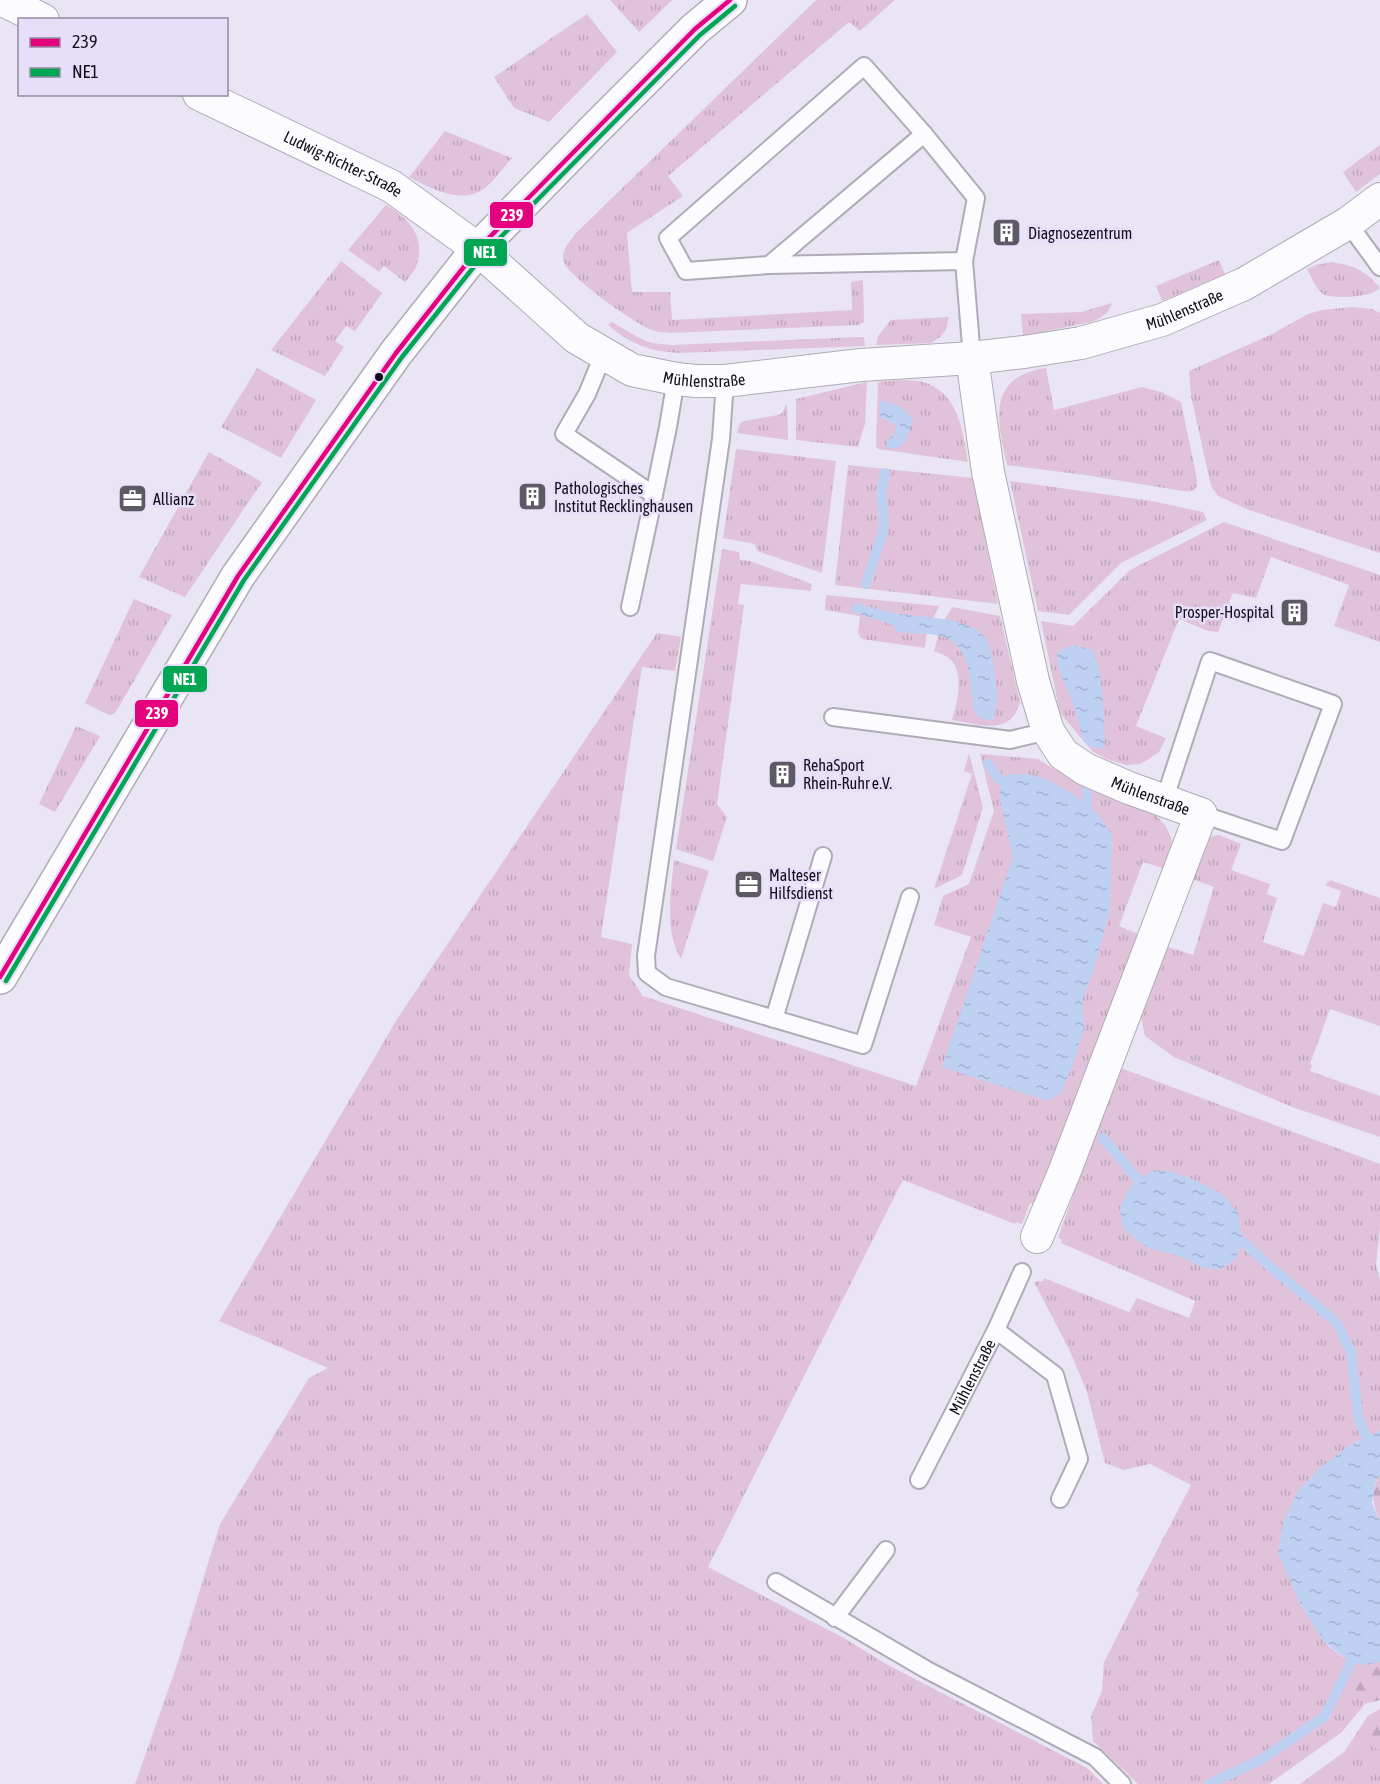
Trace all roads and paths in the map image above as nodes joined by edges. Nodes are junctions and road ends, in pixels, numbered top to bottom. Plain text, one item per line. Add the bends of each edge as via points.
1 (3, 0) edge
2 (730, 0) edge
3 (39, 18) edge
4 (203, 96) edge
5 (924, 134) junction
6 (1378, 206) edge
7 (1348, 224) junction
8 (478, 249) junction
9 (964, 261) junction
10 (769, 266) junction
11 (1380, 267) edge
12 (604, 353) junction
13 (972, 358) junction
14 (676, 379) junction
15 (725, 381) junction
16 (654, 495) junction
17 (630, 607) dead end
18 (833, 717) dead end
19 (1048, 731) junction
20 (1164, 801) junction
21 (1201, 814) junction
22 (823, 856) dead end
23 (910, 897) dead end
24 (0, 977) edge
25 (774, 1019) junction
26 (1037, 1237) dead end
27 (1022, 1272) dead end
28 (996, 1330) junction
29 (920, 1480) dead end
30 (1060, 1500) dead end
31 (885, 1550) dead end
32 (776, 1582) dead end
33 (835, 1618) junction
34 (1122, 1784) edge

1 - 3 street
2 - 8 main road via 695,28
4 - 8 street, Ludwig-Richter-Straße via 392,186
5 - 9 lane via 976,198
5 - 10 lane
5 - 10 lane via 864,66 668,238 686,271
6 - 7 street, Mühlenstraße
7 - 11 lane
7 - 13 street, Mühlenstraße via 1244,284 1162,321 1081,343
8 - 12 street, Mühlenstraße via 577,338
8 - 24 main road via 396,353 238,576
9 - 10 lane
9 - 13 lane
12 - 14 street, Mühlenstraße via 632,370
12 - 16 lane via 564,434
13 - 15 street, Mühlenstraße via 861,365
13 - 19 street, Mühlenstraße via 988,471 1033,681
14 - 15 street, Mühlenstraße
14 - 16 lane
15 - 25 lane via 721,439 646,956 647,973 666,987
16 - 17 lane
18 - 19 lane via 1010,740
19 - 20 street, Mühlenstraße via 1063,754 1085,769
20 - 21 street, Mühlenstraße
20 - 21 lane via 1210,661 1333,704 1282,840
21 - 26 street, Mühlenstraße
22 - 25 lane
23 - 25 lane via 863,1045
27 - 28 lane, Mühlenstraße
28 - 29 lane, Mühlenstraße
28 - 30 lane via 1055,1375 1079,1459
31 - 33 lane
32 - 33 lane
33 - 34 lane via 1095,1757

